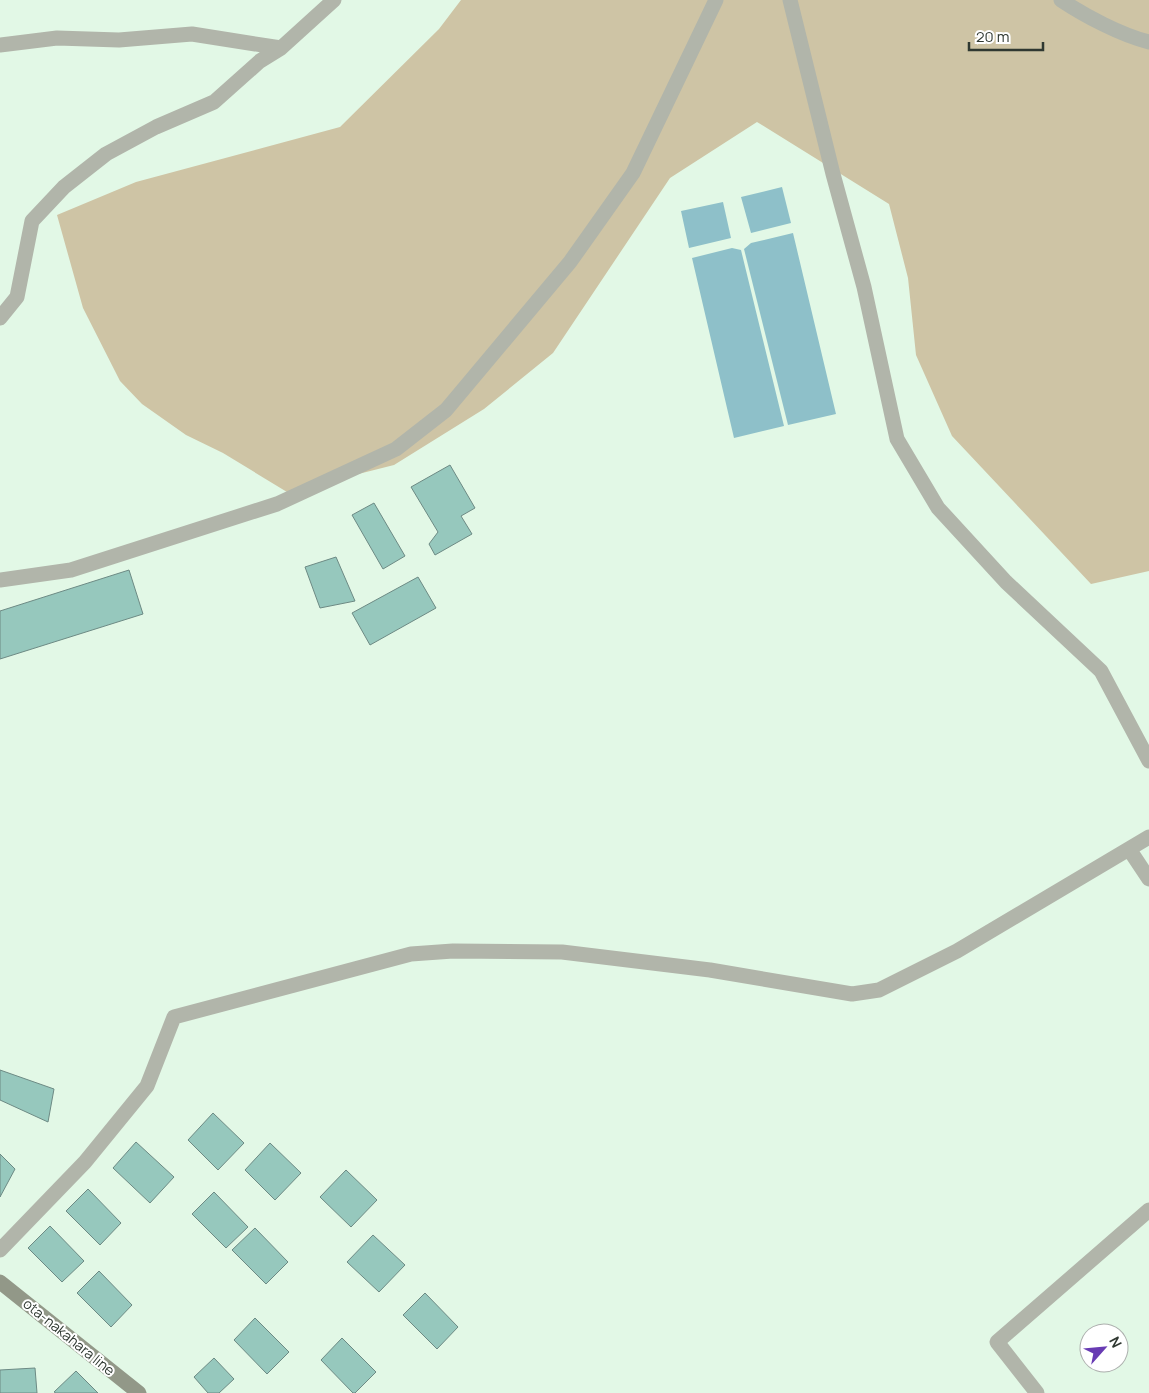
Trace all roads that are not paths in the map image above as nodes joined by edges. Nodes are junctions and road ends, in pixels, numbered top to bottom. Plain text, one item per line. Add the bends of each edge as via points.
1 (334, 0) edge
2 (716, 0) edge
3 (790, 0) edge
4 (1061, 0) edge
5 (1149, 42) edge
6 (0, 45) edge
7 (281, 48) junction
8 (0, 318) edge
9 (0, 580) edge
10 (1149, 762) edge
11 (1149, 837) edge
12 (1129, 849) junction
13 (1149, 879) edge
14 (1149, 1210) edge
15 (0, 1250) edge
16 (0, 1282) edge
17 (139, 1393) edge
18 (1036, 1393) edge

1 - 7 street
2 - 9 street via 633,173 570,262 446,410 396,449 277,504 70,570
3 - 10 street via 864,287 897,439 938,508 1006,582 1101,670
4 - 5 street via 1135,39
6 - 7 street via 57,38 119,40 192,34
7 - 8 street via 260,61 214,102 106,154 64,186 32,221 17,297
11 - 12 street
12 - 13 street
12 - 15 street via 957,951 879,990 852,994 710,970 562,952 453,951 411,954 174,1017 147,1086 85,1162
14 - 18 street via 997,1342
16 - 17 main road, ota-nakahara line

